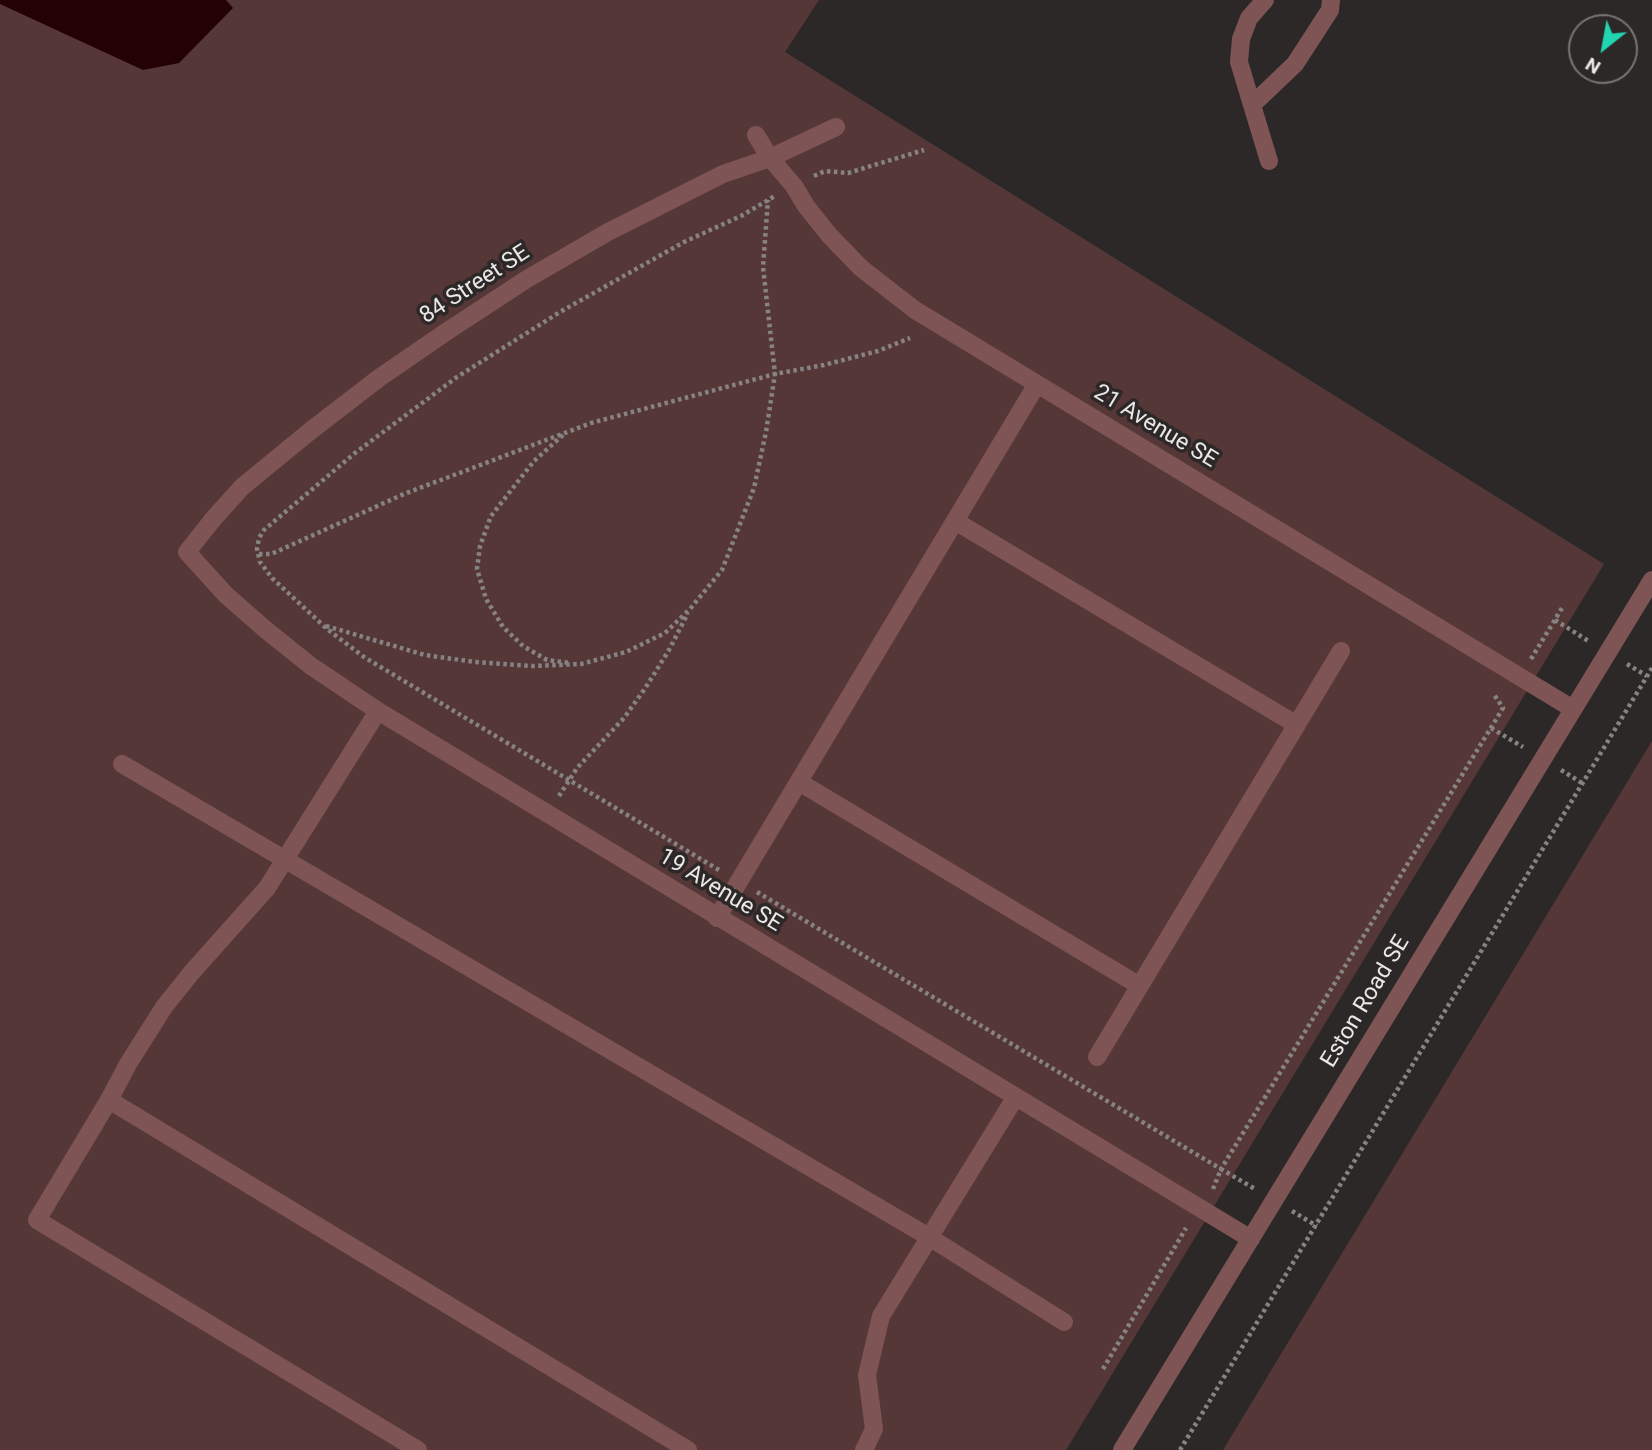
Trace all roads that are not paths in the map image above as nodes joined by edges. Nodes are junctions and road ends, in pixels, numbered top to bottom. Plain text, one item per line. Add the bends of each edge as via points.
1 (1265, 0) edge
2 (1331, 0) edge
3 (1252, 105) junction
4 (836, 127) dead end
5 (756, 135) dead end
6 (770, 158) junction
7 (1269, 161) dead end
8 (1037, 384) junction
9 (955, 521) junction
10 (187, 552) joint
11 (1652, 580) edge
12 (1341, 651) dead end
13 (1573, 709) junction
14 (378, 711) junction
15 (1297, 725) junction
16 (122, 764) dead end
17 (799, 782) junction
18 (285, 859) junction
19 (717, 918) junction
20 (1140, 986) junction
21 (1097, 1057) dead end
22 (1015, 1098) junction
23 (109, 1100) junction
24 (929, 1237) junction
25 (1251, 1239) junction
26 (1063, 1322) dead end
27 (418, 1450) edge
28 (688, 1450) edge
29 (864, 1450) edge
30 (1122, 1450) edge

1 - 3 street via 1249,18 1241,38 1239,62
2 - 3 street via 1330,10 1295,64
3 - 7 street
4 - 6 street, 84 Street SE
5 - 6 street, 21 Avenue SE
6 - 8 street, 21 Avenue SE via 828,235 869,275 915,310
6 - 10 street, 84 Street SE via 723,174 608,232 449,330 379,378 252,480
8 - 9 street
8 - 13 street, 21 Avenue SE
9 - 15 street
9 - 17 street
10 - 14 street, 19 Avenue SE via 226,596 266,630
11 - 13 street, Eston Road SE
12 - 15 street
13 - 25 street, Eston Road SE
14 - 18 street
14 - 19 street, 19 Avenue SE
15 - 20 street
16 - 18 street
17 - 19 street
17 - 20 street
18 - 23 street via 267,888 164,1007
18 - 24 street
19 - 22 street, 19 Avenue SE
20 - 21 street
22 - 24 street
22 - 25 street, 19 Avenue SE
23 - 27 street via 37,1220
23 - 28 street
24 - 26 street
24 - 29 street via 881,1316 867,1375 874,1429
25 - 30 street, Eston Road SE

